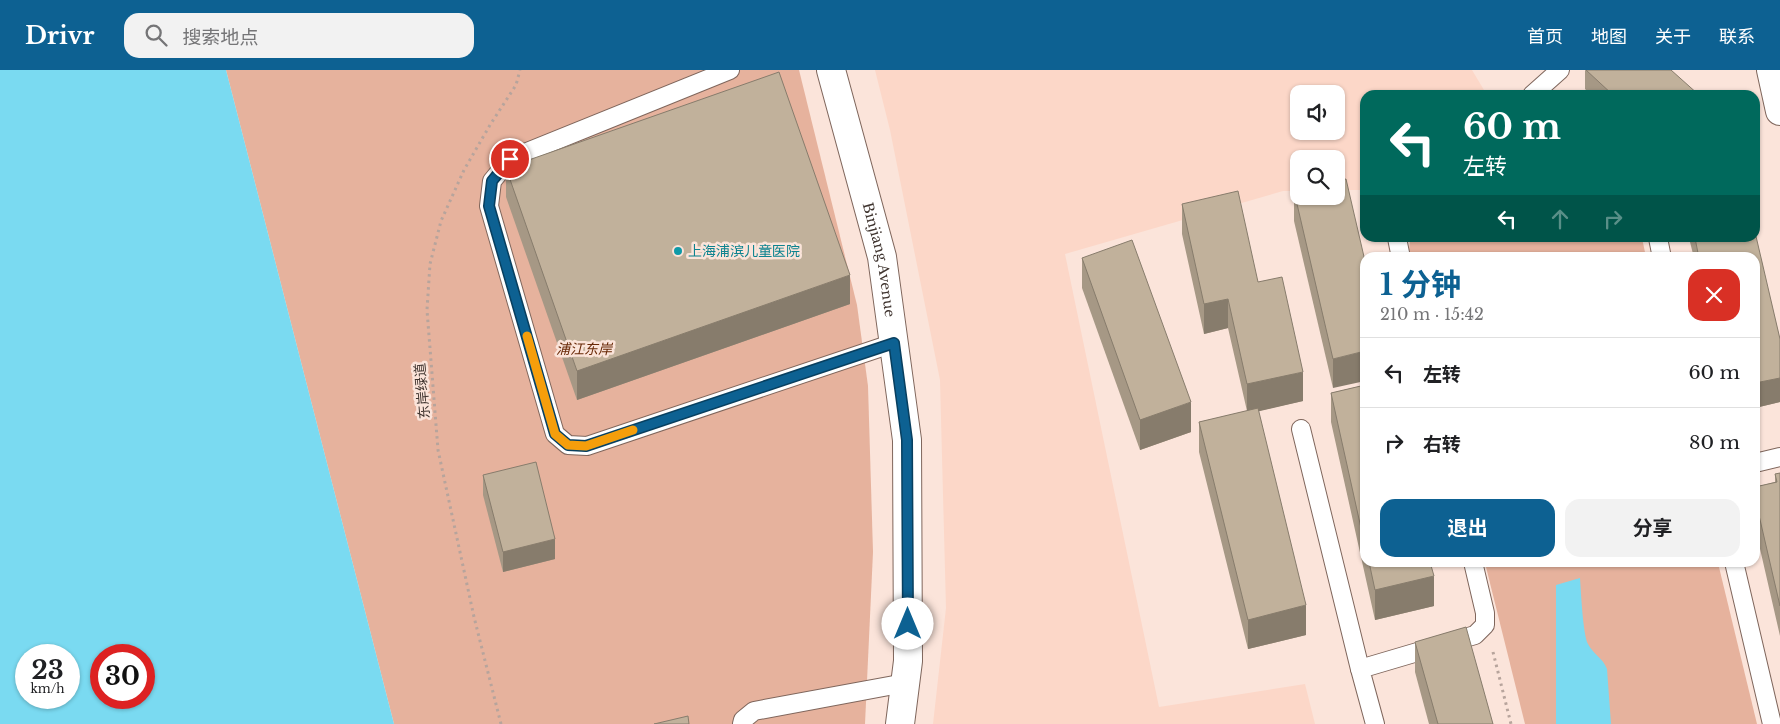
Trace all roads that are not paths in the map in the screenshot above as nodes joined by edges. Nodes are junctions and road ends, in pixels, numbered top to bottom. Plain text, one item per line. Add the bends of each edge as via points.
1 (730, 70) edge
2 (831, 70) edge
3 (1560, 70) edge
4 (1771, 70) edge
5 (1538, 90) edge
6 (1780, 111) edge
7 (894, 343) junction
8 (1301, 429) dead end
9 (1780, 457) edge
10 (1760, 462) edge
11 (1474, 567) edge
12 (1735, 567) edge
13 (1360, 669) junction
14 (905, 683) junction
15 (742, 724) edge
16 (900, 724) edge
17 (1375, 724) edge
18 (1772, 724) edge

1 - 7 lane via 510,159 492,181 489,206 555,434 568,445 586,446
2 - 7 street, Binjiang Avenue via 882,257
3 - 5 lane
4 - 6 street
7 - 14 street, Binjiang Avenue via 907,440 908,661
8 - 13 lane
9 - 10 lane
11 - 13 lane via 1486,625 1476,635
12 - 18 lane
13 - 17 lane
14 - 15 lane via 754,711
14 - 16 street, Binjiang Avenue

